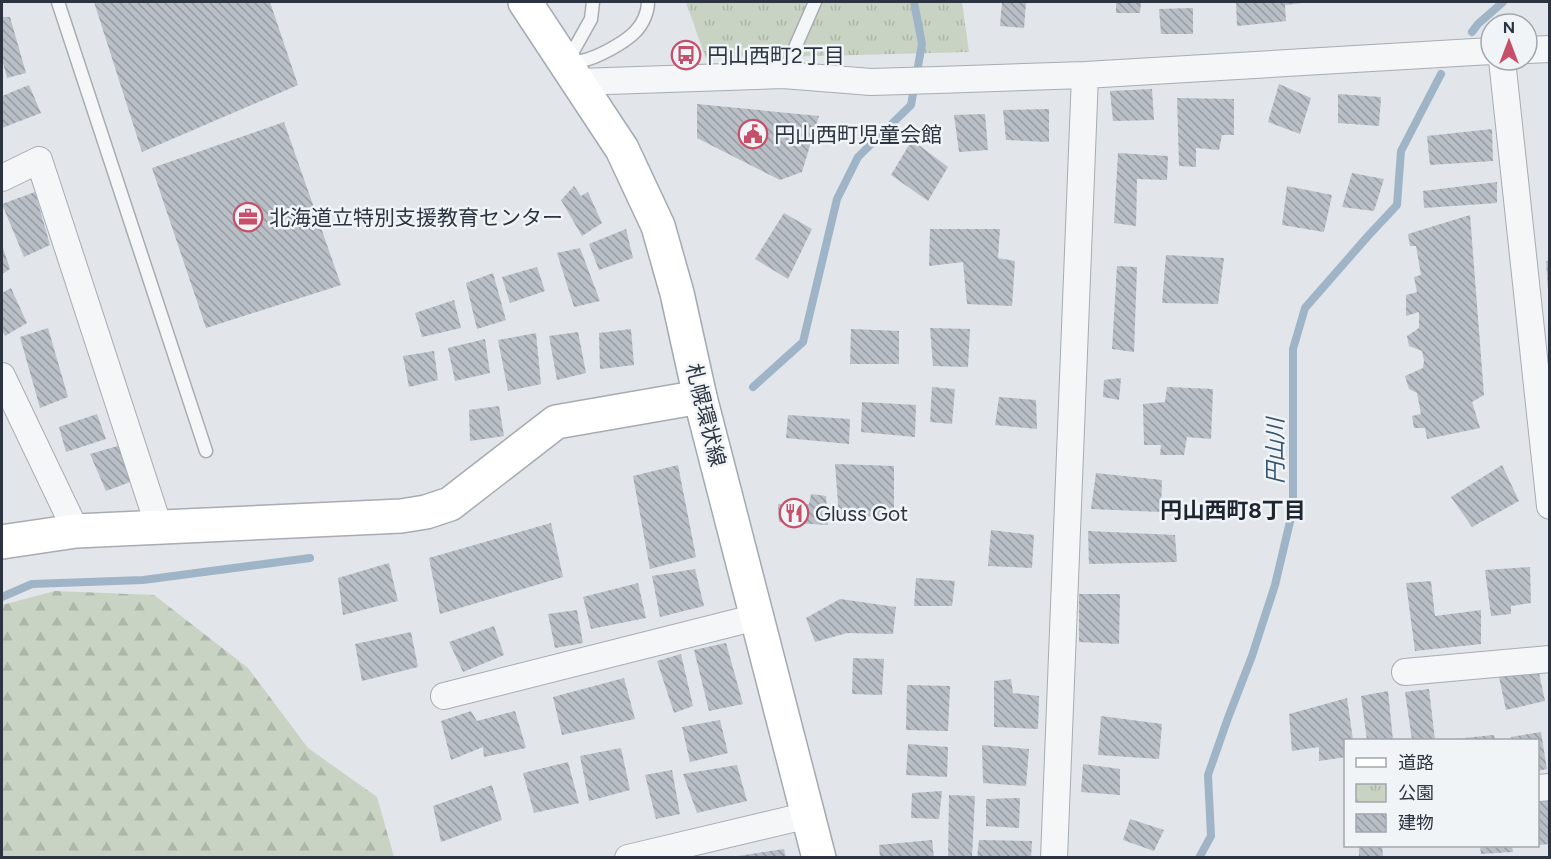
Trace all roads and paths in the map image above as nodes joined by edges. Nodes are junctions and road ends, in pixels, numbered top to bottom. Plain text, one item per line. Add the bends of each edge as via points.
1 (58, 2) edge
2 (525, 2) edge
3 (592, 2) edge
4 (648, 2) edge
5 (815, 2) edge
6 (1479, 52) edge
7 (572, 72) junction
8 (1503, 72) edge
9 (783, 75) junction
10 (1085, 75) junction
11 (2, 178) edge
12 (2, 376) edge
13 (700, 397) junction
14 (1545, 422) edge
15 (206, 451) dead end
16 (1550, 506) edge
17 (159, 527) junction
18 (76, 531) junction
19 (2, 542) edge
20 (758, 617) junction
21 (1550, 659) edge
22 (1405, 672) dead end
23 (444, 696) dead end
24 (809, 815) junction
25 (628, 858) edge
26 (819, 858) edge
27 (1054, 858) edge

1 - 15 lane
2 - 7 main road, 札幌環状線
3 - 7 lane via 591,19
4 - 7 lane via 635,32 581,62
5 - 9 lane
6 - 10 street
7 - 9 street
7 - 13 main road, 札幌環状線 via 622,149 658,226
8 - 14 street
9 - 10 street via 871,82
10 - 27 street
11 - 17 street via 39,160
12 - 18 street
13 - 17 main road via 555,422 450,504 426,512
13 - 20 main road, 札幌環状線
14 - 16 street
17 - 18 main road
18 - 19 main road
20 - 23 street
20 - 24 main road, 札幌環状線
21 - 22 street
24 - 25 street
24 - 26 main road, 札幌環状線

